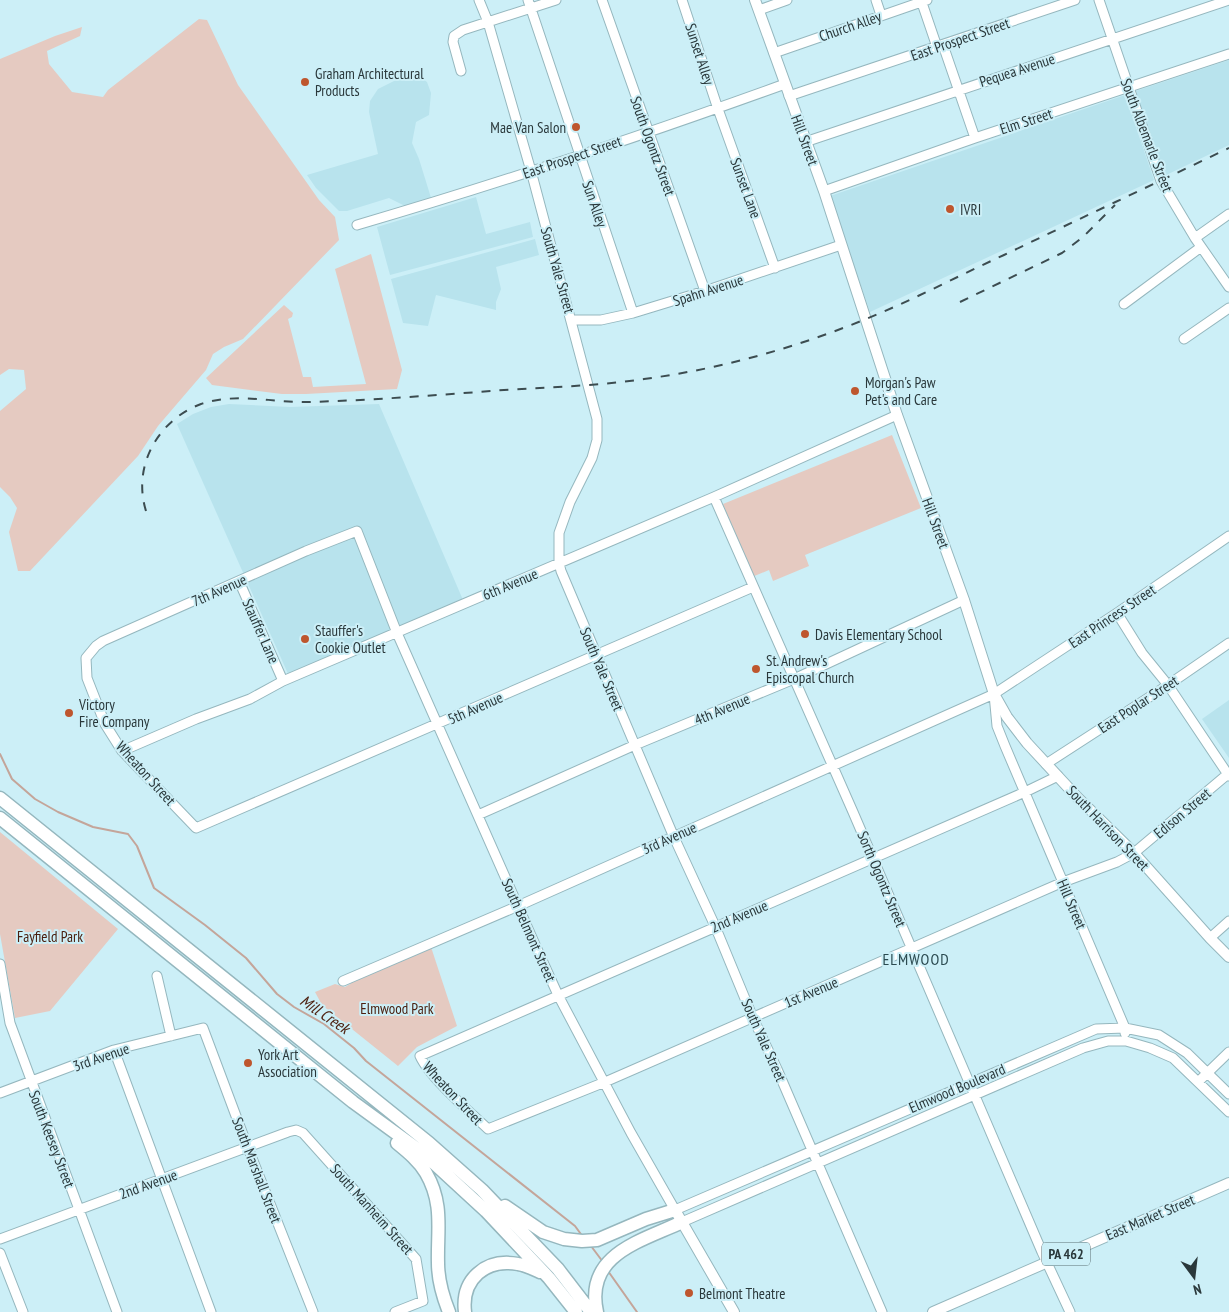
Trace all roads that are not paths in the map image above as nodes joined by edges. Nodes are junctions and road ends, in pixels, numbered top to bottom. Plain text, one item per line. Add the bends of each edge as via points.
1 (479, 0) edge
2 (556, 0) edge
3 (602, 0) edge
4 (682, 0) edge
5 (788, 0) edge
6 (876, 0) edge
7 (1075, 0) edge
8 (1099, 0) edge
9 (1229, 0) edge
10 (923, 1) edge
11 (529, 4) edge
12 (757, 5) edge
13 (881, 15) junction
14 (488, 22) junction
15 (1111, 39) junction
16 (940, 46) junction
17 (774, 53) junction
18 (1229, 54) edge
19 (461, 71) dead end
20 (785, 84) junction
21 (1129, 87) junction
22 (958, 90) junction
23 (789, 96) junction
24 (718, 109) junction
25 (648, 131) junction
26 (975, 138) junction
27 (805, 142) junction
28 (579, 156) junction
29 (531, 171) junction
30 (824, 191) junction
31 (1229, 214) edge
32 (357, 225) dead end
33 (1195, 238) junction
34 (841, 245) junction
35 (1201, 247) junction
36 (775, 268) junction
37 (1229, 287) edge
38 (705, 291) junction
39 (1124, 304) dead end
40 (1229, 308) edge
41 (633, 314) junction
42 (572, 320) junction
43 (1184, 339) dead end
44 (897, 416) junction
45 (714, 497) junction
46 (357, 531) joint
47 (1229, 536) edge
48 (559, 563) junction
49 (239, 581) junction
50 (754, 587) junction
51 (964, 600) junction
52 (1117, 613) junction
53 (397, 633) junction
54 (1229, 643) edge
55 (596, 654) junction
56 (86, 658) joint
57 (794, 679) junction
58 (283, 681) junction
59 (1168, 685) junction
60 (994, 694) junction
61 (437, 724) junction
62 (635, 745) junction
63 (122, 751) junction
64 (1046, 764) junction
65 (833, 766) junction
66 (1229, 774) edge
67 (1058, 776) junction
68 (1025, 792) junction
69 (0, 798) edge
70 (478, 815) junction
71 (0, 818) edge
72 (196, 828) joint
73 (673, 835) junction
74 (1134, 853) junction
75 (872, 859) junction
76 (1063, 882) junction
77 (518, 906) junction
78 (1229, 920) edge
79 (715, 926) junction
80 (1210, 938) junction
81 (912, 948) junction
82 (1229, 957) edge
83 (0, 964) edge
84 (157, 976) dead end
85 (343, 980) dead end
86 (558, 995) junction
87 (753, 1018) junction
88 (203, 1028) joint
89 (1125, 1028) junction
90 (171, 1036) junction
91 (1126, 1041) junction
92 (114, 1050) junction
93 (1229, 1052) edge
94 (420, 1056) joint
95 (1208, 1072) junction
96 (30, 1082) junction
97 (605, 1082) junction
98 (1198, 1082) junction
99 (968, 1083) junction
100 (0, 1093) edge
101 (1229, 1094) edge
102 (974, 1095) junction
103 (353, 1102) junction
104 (1229, 1112) edge
105 (488, 1129) joint
106 (296, 1130) joint
107 (248, 1148) junction
108 (812, 1151) junction
109 (817, 1163) junction
110 (163, 1179) junction
111 (469, 1179) junction
112 (1229, 1183) edge
113 (79, 1210) junction
114 (675, 1210) junction
115 (682, 1222) junction
116 (0, 1240) edge
117 (0, 1253) edge
118 (1046, 1262) junction
119 (547, 1276) junction
120 (23, 1312) edge
121 (117, 1312) edge
122 (211, 1312) edge
123 (313, 1312) edge
124 (395, 1312) edge
125 (449, 1312) edge
126 (465, 1312) edge
127 (576, 1312) edge
128 (591, 1312) edge
129 (597, 1312) edge
130 (734, 1312) edge
131 (882, 1312) edge
132 (933, 1312) edge
133 (1070, 1312) edge

1 - 14 street, South Yale Street
2 - 11 street
3 - 25 street, South Ogontz Street
4 - 24 street, Sunset Alley
5 - 12 street
6 - 13 street
7 - 16 street, East Prospect Street
8 - 15 street, South Albemarle Street
9 - 15 street, Pequea Avenue
10 - 13 street, Church Alley
10 - 16 street
11 - 14 street
11 - 28 street, Sun Alley
12 - 17 main road, Hill Street
13 - 17 street, Church Alley
14 - 19 street via 462,30 454,36
14 - 29 street, South Yale Street
15 - 21 street, South Albemarle Street
15 - 22 street, Pequea Avenue
16 - 22 street
16 - 23 street, East Prospect Street
17 - 20 main road, Hill Street
18 - 21 street, Elm Street
20 - 23 main road, Hill Street
20 - 24 street, East Prospect Street
21 - 26 street, Elm Street
21 - 33 street, South Albemarle Street via 1161,181
22 - 26 street
22 - 27 street, Pequea Avenue
23 - 27 main road, Hill Street
24 - 25 street, East Prospect Street
24 - 36 street, Sunset Lane
25 - 28 street, East Prospect Street
25 - 38 street, South Ogontz Street
26 - 30 street, Elm Street
27 - 30 main road, Hill Street
28 - 29 street, East Prospect Street
28 - 41 street, Sun Alley
29 - 32 street, East Prospect Street
29 - 42 street, South Yale Street
30 - 34 main road, Hill Street
31 - 33 street
33 - 35 street, South Albemarle Street
34 - 36 street, Spahn Avenue
34 - 44 main road, Hill Street
35 - 37 street, South Albemarle Street
35 - 39 street
36 - 38 street, Spahn Avenue
38 - 41 street, Spahn Avenue
40 - 43 street
41 - 42 street, Spahn Avenue via 601,320
42 - 48 street, South Yale Street via 597,420 596,440 592,458 563,519 559,533
44 - 45 street, 6th Avenue
44 - 51 main road, Hill Street
45 - 48 street, 6th Avenue
45 - 50 street, Sorth Ogontz Street
46 - 49 street, 7th Avenue
46 - 53 street, South Belmont Street
47 - 52 street, East Princess Street
48 - 53 street, 6th Avenue
48 - 55 street, South Yale Street
49 - 56 street, 7th Avenue via 103,641
49 - 58 street, Stauffer Lane
50 - 55 street, 5th Avenue
50 - 57 street, Sorth Ogontz Street
51 - 57 street, 4th Avenue
51 - 60 main road, Hill Street
52 - 59 street
52 - 60 street, East Princess Street
53 - 58 street, 6th Avenue
53 - 61 street, South Belmont Street
54 - 59 street, East Poplar Street
55 - 61 street, 5th Avenue
55 - 62 street, South Yale Street
56 - 63 street, Wheaton Street via 87,678 105,724
57 - 62 street, 4th Avenue
57 - 65 street, Sorth Ogontz Street
58 - 63 street, 6th Avenue
59 - 64 street, East Poplar Street
59 - 66 street
60 - 64 main road, South Harrison Street via 1020,735
60 - 65 street, 3rd Avenue
60 - 68 street, Hill Street via 997,726
61 - 70 street, South Belmont Street
61 - 72 street, 5th Avenue
62 - 70 street, 4th Avenue
62 - 73 street, South Yale Street
63 - 72 street, Wheaton Street
64 - 67 main road, South Harrison Street
65 - 73 street, 3rd Avenue
65 - 75 street, Sorth Ogontz Street
66 - 74 street, Edison Street
67 - 68 street, 2nd Avenue
67 - 74 main road, South Harrison Street
68 - 75 street, 2nd Avenue
68 - 76 street, Hill Street
69 - 111 highway
70 - 77 street, South Belmont Street
71 - 103 highway
73 - 77 street, 3rd Avenue
73 - 79 street, South Yale Street
74 - 76 street, 1st Avenue
74 - 80 main road, South Harrison Street
75 - 79 street, 2nd Avenue
75 - 81 street, Sorth Ogontz Street
76 - 81 street, 1st Avenue
76 - 89 street, Hill Street
77 - 85 street, 3rd Avenue
77 - 86 street, South Belmont Street
78 - 80 street
79 - 86 street, 2nd Avenue
79 - 87 street, South Yale Street
80 - 82 main road, South Harrison Street
81 - 87 street, 1st Avenue
81 - 99 street, Sorth Ogontz Street
83 - 96 street, South Keesey Street via 10,1023
84 - 90 street
86 - 94 street, 2nd Avenue
86 - 97 street, South Belmont Street
87 - 97 street, 1st Avenue
87 - 108 street, South Yale Street
88 - 90 street, 3rd Avenue
88 - 107 street, South Marshall Street
89 - 91 street, Hill Street
89 - 95 street, Elmwood Boulevard via 1158,1034
89 - 99 street, Elmwood Boulevard via 1096,1029
90 - 92 street, 3rd Avenue
91 - 98 street, Elmwood Boulevard via 1173,1058
91 - 102 street, Elmwood Boulevard via 1083,1048
92 - 96 street, 3rd Avenue
92 - 110 street
93 - 95 street
94 - 105 street, Wheaton Street via 450,1093
95 - 98 street
95 - 101 street, Elmwood Boulevard
96 - 100 street, 3rd Avenue
96 - 113 street, South Keesey Street
97 - 105 street, 1st Avenue
97 - 114 street, South Belmont Street
98 - 104 street, Elmwood Boulevard
99 - 102 street, Sorth Ogontz Street
99 - 108 street, Elmwood Boulevard
102 - 109 street, Elmwood Boulevard
102 - 118 street, Sorth Ogontz Street
103 - 119 highway via 423,1152 486,1210
103 - 125 highway via 427,1174 437,1201 440,1284
106 - 107 street, 2nd Avenue
106 - 124 street, South Manheim Street via 416,1259 423,1301
107 - 110 street, 2nd Avenue
107 - 123 street, South Marshall Street
108 - 109 street, South Yale Street
108 - 114 street, Elmwood Boulevard
109 - 115 street, Elmwood Boulevard
109 - 131 street, South Yale Street
110 - 113 street, 2nd Avenue
110 - 122 street
111 - 114 highway via 543,1232 564,1239 597,1240
111 - 128 highway via 558,1268
112 - 118 main road, East Market Street / PA 462
113 - 116 street, 2nd Avenue
113 - 121 street, South Keesey Street
114 - 115 main road, South Belmont Street
115 - 129 highway via 636,1242 609,1260 597,1285
115 - 130 main road, South Belmont Street
117 - 120 street
118 - 132 main road, East Market Street / PA 462
118 - 133 street, Sorth Ogontz Street
119 - 126 highway via 518,1264 486,1267 469,1285 465,1294
119 - 127 highway

